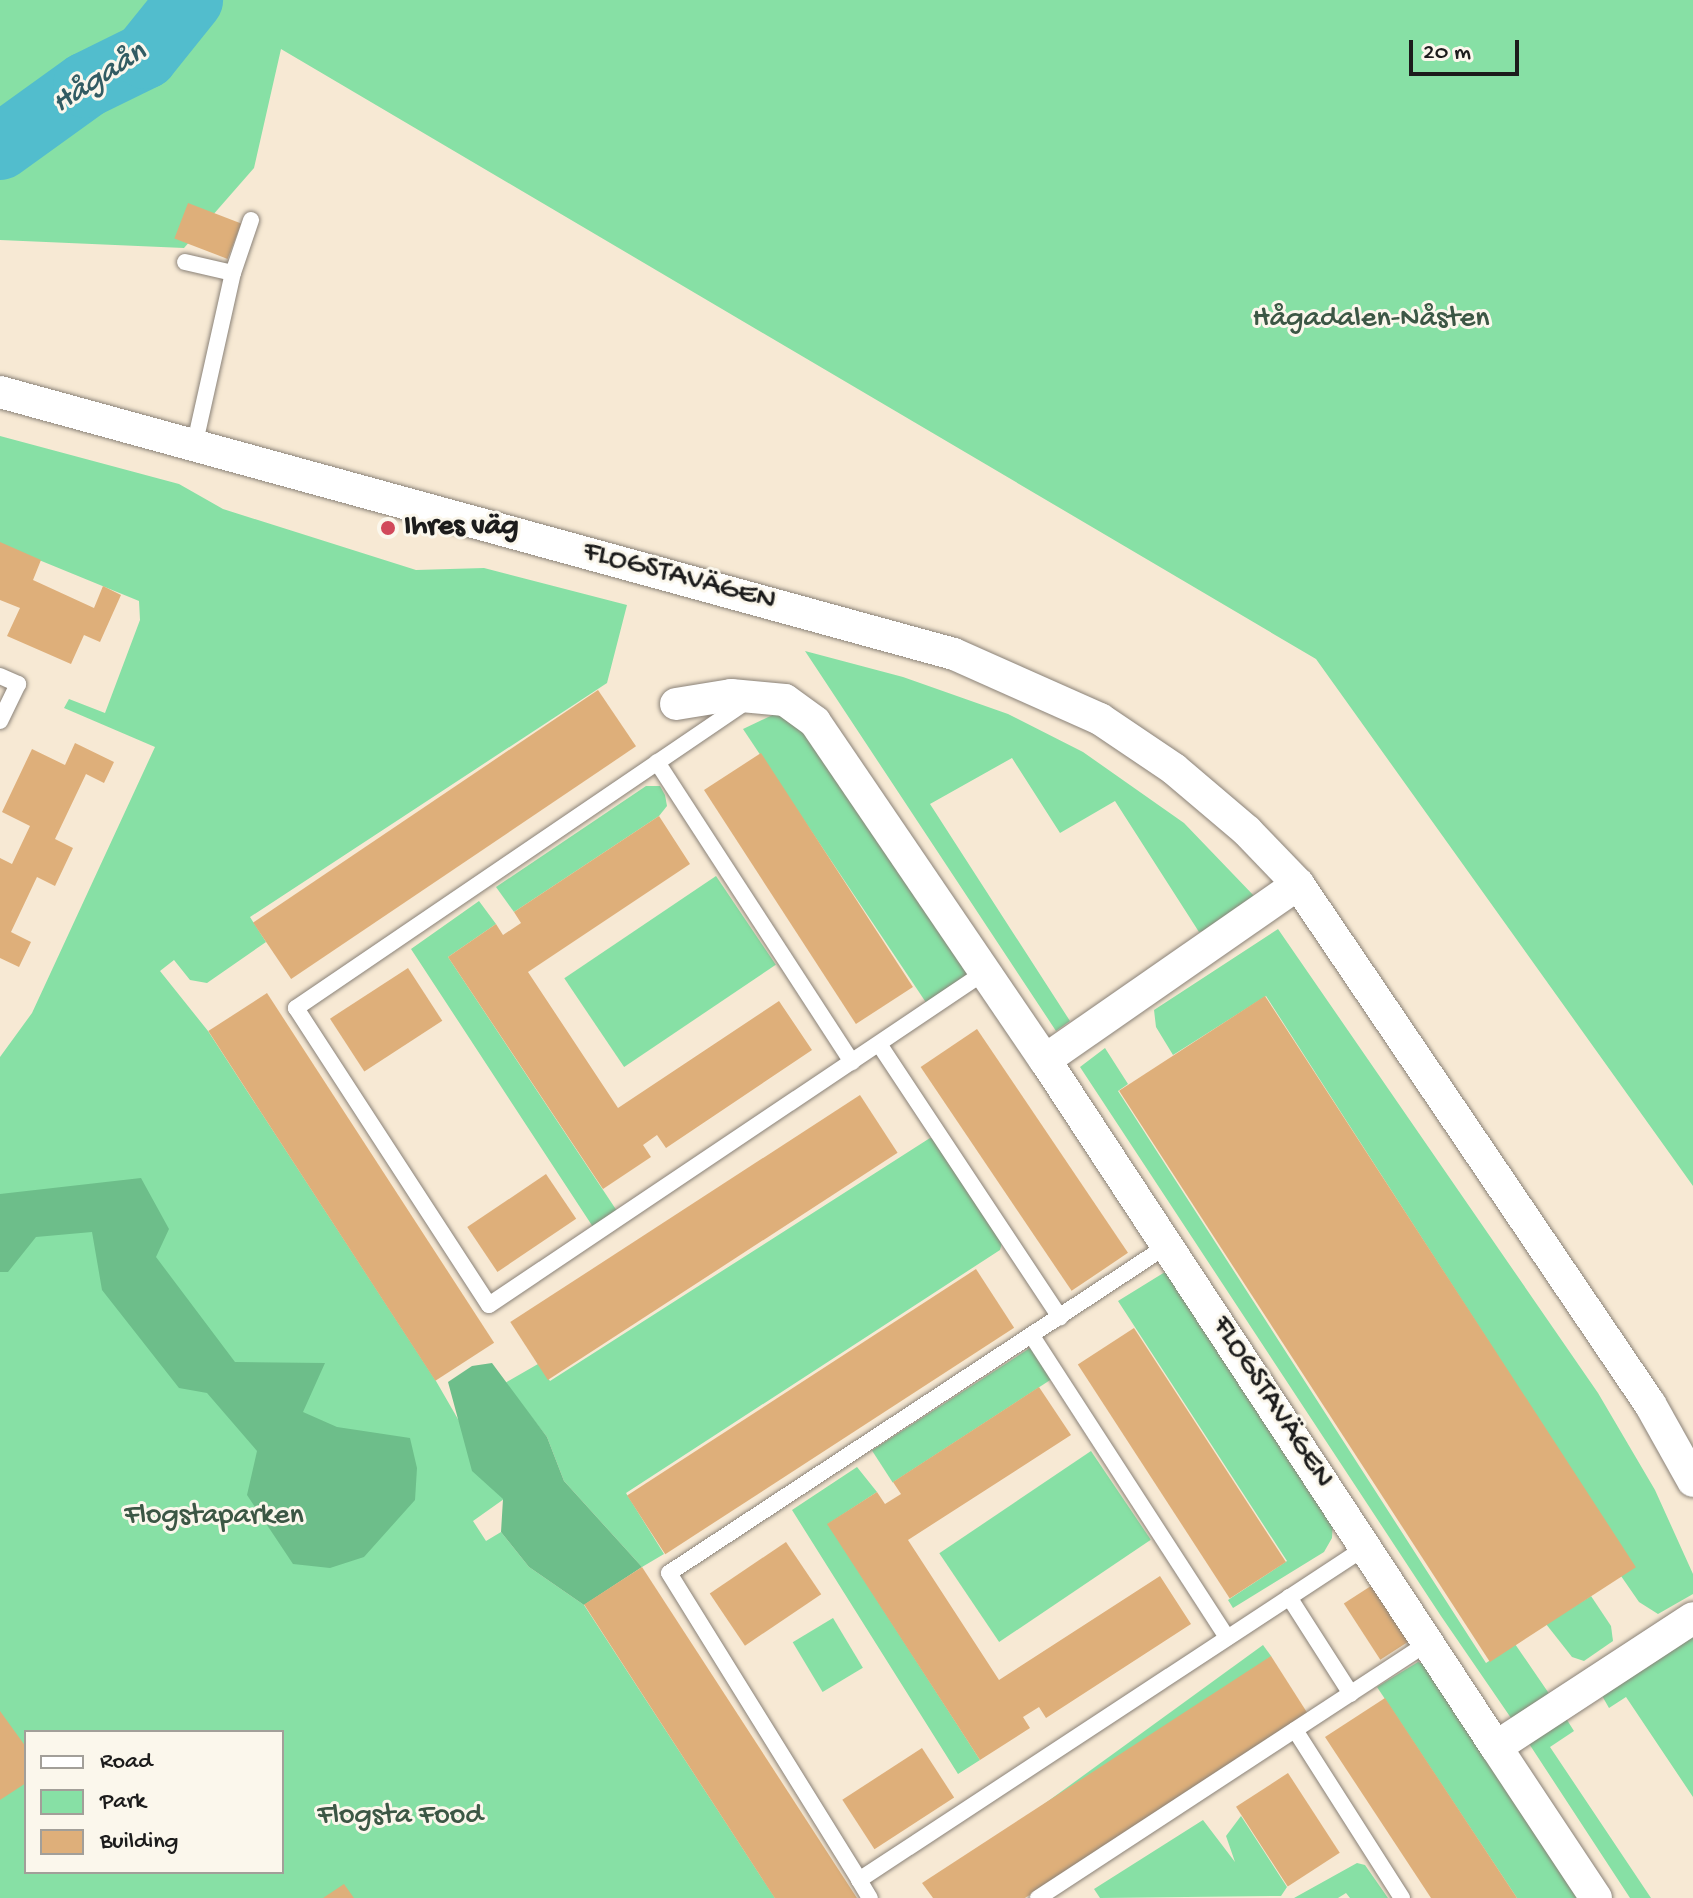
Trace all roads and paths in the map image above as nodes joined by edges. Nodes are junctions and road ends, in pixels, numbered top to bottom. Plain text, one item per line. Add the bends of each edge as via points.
1 (251, 220) dead end
2 (185, 262) dead end
3 (233, 273) junction
4 (0, 392) edge
5 (194, 447) junction
6 (0, 676) edge
7 (753, 697) junction
8 (676, 704) dead end
9 (0, 721) edge
10 (657, 762) junction
11 (1298, 884) junction
12 (985, 972) junction
13 (879, 1044) junction
14 (1045, 1060) junction
15 (852, 1062) junction
16 (1168, 1245) junction
17 (1060, 1317) junction
18 (1032, 1336) junction
19 (1693, 1481) edge
20 (1366, 1547) junction
21 (1289, 1597) junction
22 (1693, 1618) edge
23 (1227, 1638) junction
24 (1429, 1642) junction
25 (1351, 1694) junction
26 (1295, 1730) junction
27 (1496, 1747) junction
28 (859, 1880) junction
29 (870, 1898) edge
30 (1038, 1898) edge
31 (1402, 1898) edge
32 (1596, 1898) edge

1 - 3 lane
2 - 3 lane
3 - 5 lane
4 - 5 street, FLOGSTAVÄGEN
5 - 11 street, FLOGSTAVÄGEN via 954,654 1100,719 1174,769 1247,831
6 - 9 lane via 18,684
7 - 8 street, FLOGSTAVÄGEN
7 - 10 lane
7 - 12 street, FLOGSTAVÄGEN via 785,700 815,722
10 - 15 lane
10 - 15 lane via 296,1008 489,1305
11 - 14 street
11 - 19 street, FLOGSTAVÄGEN via 1650,1404
12 - 13 lane
12 - 14 street, FLOGSTAVÄGEN
13 - 15 lane
13 - 17 lane
14 - 16 street, FLOGSTAVÄGEN
16 - 17 lane
16 - 20 street, FLOGSTAVÄGEN
17 - 18 lane
18 - 23 lane
18 - 28 lane via 669,1573
20 - 21 lane
20 - 24 street, FLOGSTAVÄGEN
21 - 23 lane
21 - 25 lane
22 - 27 street
23 - 28 lane
24 - 25 lane
24 - 27 street, FLOGSTAVÄGEN
25 - 26 lane
26 - 30 lane
26 - 31 lane
27 - 32 street, FLOGSTAVÄGEN
28 - 29 lane

